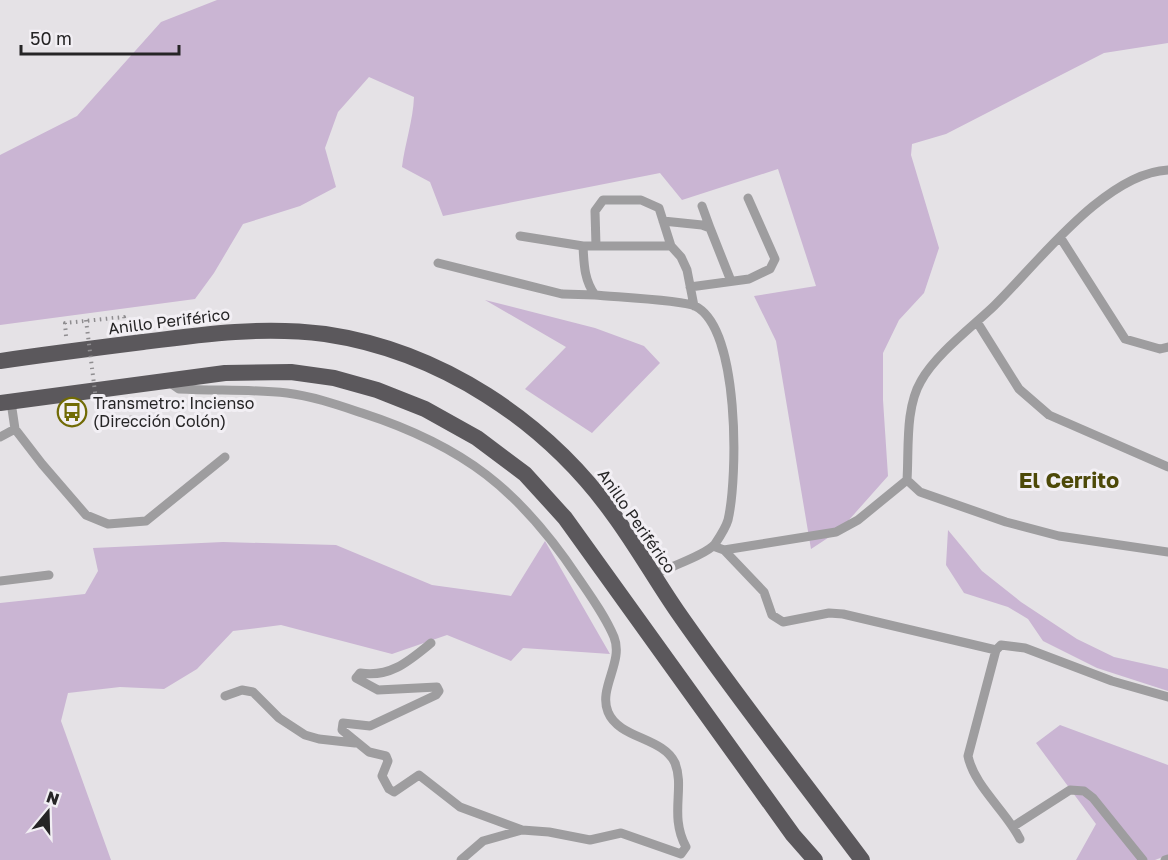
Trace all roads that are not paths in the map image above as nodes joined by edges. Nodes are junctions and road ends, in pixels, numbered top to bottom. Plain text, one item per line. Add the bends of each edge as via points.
1 (1168, 170) edge
2 (748, 198) dead end
3 (702, 206) dead end
4 (663, 221) junction
5 (710, 228) junction
6 (520, 236) dead end
7 (1060, 237) junction
8 (583, 246) junction
9 (596, 246) junction
10 (671, 246) junction
11 (438, 263) dead end
12 (731, 281) junction
13 (690, 287) junction
14 (595, 295) junction
15 (694, 306) junction
16 (977, 322) junction
17 (1168, 347) edge
18 (0, 361) edge
19 (168, 381) junction
20 (6, 402) edge
21 (15, 429) junction
22 (0, 437) edge
23 (225, 457) dead end
24 (1168, 467) edge
25 (907, 480) junction
26 (713, 546) junction
27 (724, 550) junction
28 (1168, 552) edge
29 (49, 574) dead end
30 (653, 575) junction
31 (0, 581) edge
32 (431, 643) dead end
33 (996, 650) junction
34 (225, 696) dead end
35 (1168, 697) edge
36 (355, 743) junction
37 (1014, 826) junction
38 (522, 830) junction
39 (1020, 839) dead end
40 (461, 860) edge
41 (815, 860) edge
42 (862, 860) edge
43 (1143, 860) edge

1 - 7 lane via 1128,183 1107,196
2 - 12 lane via 775,259 765,272
3 - 5 lane
4 - 5 lane
4 - 9 lane via 659,208 651,202 603,200 595,211
4 - 10 lane
5 - 12 lane
6 - 8 lane
7 - 16 lane
7 - 17 lane via 1125,339 1160,349
8 - 9 lane
8 - 14 lane via 584,270
9 - 10 lane
10 - 13 lane via 681,257
11 - 14 lane via 562,294
12 - 13 lane
13 - 15 lane
14 - 15 lane
15 - 26 lane via 713,323 722,342 735,447 728,522
16 - 24 lane via 1019,389 1049,415
16 - 25 lane via 921,380 910,421
18 - 30 highway, Anillo Periférico via 230,330 324,334 394,351 474,388 560,451 614,514
19 - 20 highway
19 - 38 lane via 179,389 288,393 399,425 443,446 489,475 551,536 605,618 615,641 606,692 609,714 622,727 670,755 676,766 677,829 686,847 681,854 621,833 590,840
19 - 41 highway via 225,373 291,372 334,378 425,409 477,438 525,474 565,518 793,835
20 - 21 lane
21 - 22 lane
21 - 23 lane via 86,515 108,524 146,521
25 - 27 lane via 858,520 836,532
25 - 28 lane via 920,492 1033,530
26 - 27 lane
26 - 30 lane
27 - 33 lane via 764,592 772,615 783,622 843,614
29 - 31 lane
30 - 42 highway, Anillo Periférico
32 - 36 lane via 396,669 383,674 357,674 361,682 378,690 433,687 439,692 370,726 343,723 342,730
33 - 35 lane via 1007,644 1024,648
33 - 37 lane via 968,756 973,774
34 - 36 lane via 242,690 253,692 279,718 305,735
36 - 38 lane via 386,756 382,776 388,789 394,792 419,776 460,807
37 - 39 lane
37 - 43 lane via 1070,790 1084,791
38 - 40 lane via 483,841

